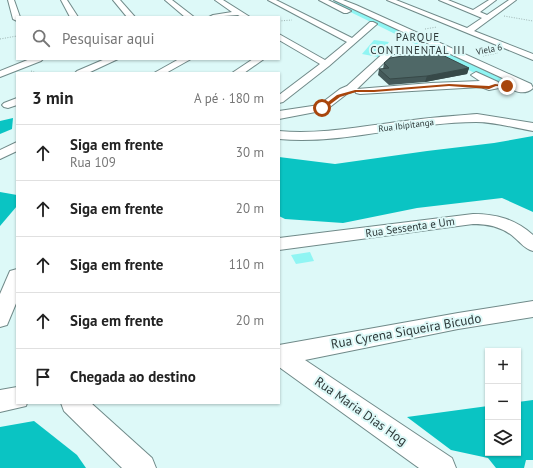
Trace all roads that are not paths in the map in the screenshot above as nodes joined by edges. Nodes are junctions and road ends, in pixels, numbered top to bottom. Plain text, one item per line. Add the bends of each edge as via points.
1 (11, 0) edge
2 (64, 0) edge
3 (116, 0) edge
4 (168, 0) edge
5 (218, 0) edge
6 (271, 0) edge
7 (325, 0) edge
8 (337, 0) edge
9 (390, 0) edge
10 (442, 0) edge
11 (493, 0) edge
12 (513, 0) edge
13 (475, 12) junction
14 (243, 15) edge
15 (16, 16) edge
16 (73, 16) edge
17 (130, 16) edge
18 (189, 16) edge
19 (228, 16) edge
20 (355, 16) dead end
21 (490, 16) junction
22 (468, 31) junction
23 (405, 38) junction
24 (282, 41) edge
25 (352, 41) junction
26 (392, 51) junction
27 (533, 54) edge
28 (34, 60) edge
29 (111, 60) edge
30 (184, 60) edge
31 (257, 60) edge
32 (326, 64) junction
33 (82, 72) edge
34 (161, 72) edge
35 (239, 72) edge
36 (0, 74) edge
37 (358, 87) junction
38 (522, 87) edge
39 (280, 101) edge
40 (280, 113) edge
41 (533, 127) edge
42 (280, 135) edge
43 (16, 147) edge
44 (0, 155) edge
45 (280, 244) edge
46 (533, 245) edge
47 (16, 279) edge
48 (533, 309) edge
49 (0, 319) edge
50 (280, 355) edge
51 (280, 356) edge
52 (16, 398) edge
53 (0, 401) edge
54 (74, 404) edge
55 (142, 468) edge
56 (442, 468) edge

1 - 15 street
2 - 16 street
3 - 17 street
4 - 18 street
5 - 14 street
6 - 25 street
7 - 20 street
8 - 23 street via 354,6
9 - 22 street
10 - 13 street
11 - 13 street
12 - 21 street
13 - 21 street
14 - 19 street
21 - 22 street
22 - 27 street via 515,50
23 - 25 street via 370,23
23 - 26 street
23 - 26 street via 428,52
23 - 38 street via 466,59
24 - 32 street
25 - 32 street
26 - 37 street
28 - 36 street
29 - 33 street
30 - 34 street
31 - 35 street
32 - 39 street
37 - 38 street via 382,90 484,82
37 - 40 street via 338,96 322,108
41 - 42 street, Rua Ibipitanga via 477,118 414,123 300,138
43 - 44 street
45 - 46 street, Rua Sessenta e Um via 488,218 502,221 514,228
47 - 49 street
48 - 50 street, Rua Cyrena Siqueira Bicudo
51 - 56 street, Rua Maria Dias Hog
52 - 53 street
54 - 55 street

